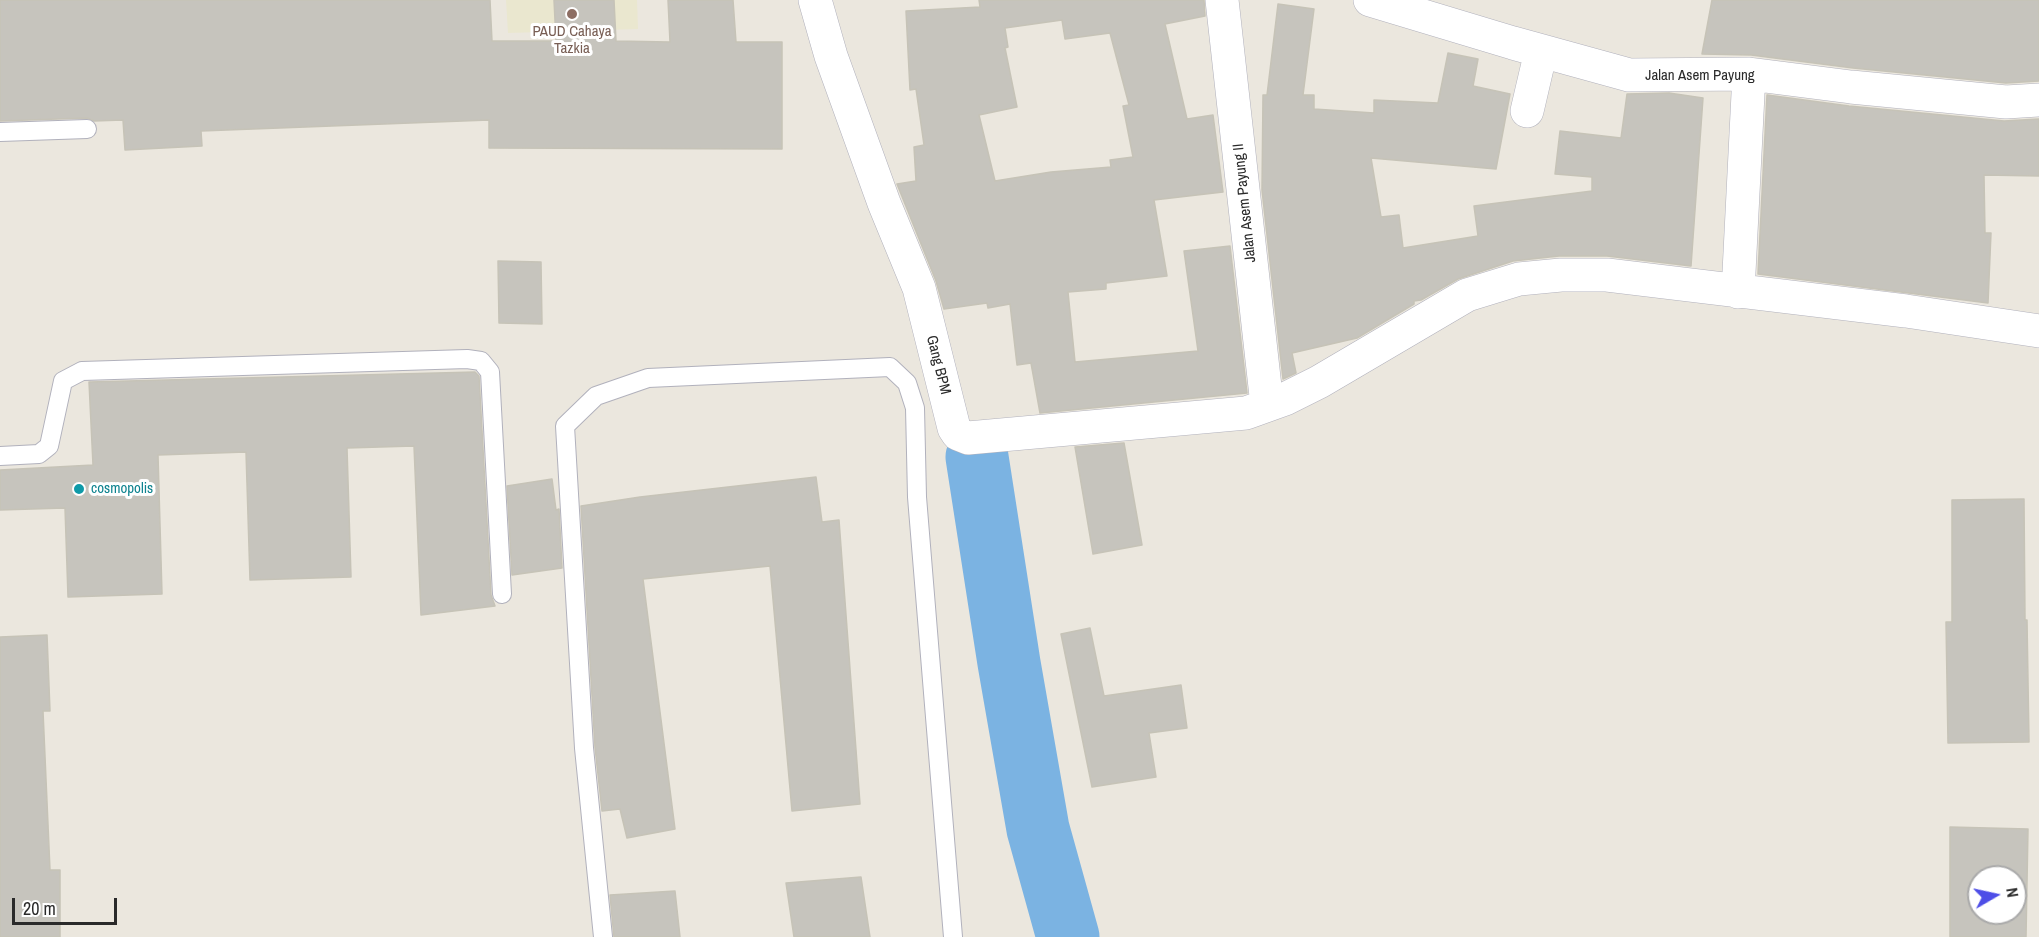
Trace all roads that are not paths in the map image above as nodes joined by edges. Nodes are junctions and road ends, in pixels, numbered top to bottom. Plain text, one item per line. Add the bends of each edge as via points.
1 (816, 0) edge
2 (1222, 0) edge
3 (1370, 0) edge
4 (1541, 51) junction
5 (1749, 74) junction
6 (2039, 100) edge
7 (1527, 111) dead end
8 (87, 129) dead end
9 (0, 132) edge
10 (1738, 292) junction
11 (2039, 331) edge
12 (1267, 405) junction
13 (0, 456) edge
14 (502, 594) dead end
15 (603, 937) edge
16 (952, 937) edge

1 - 12 street, Gang BPM via 831,56 919,288 958,434 968,438 1246,413
2 - 12 street, Jalan Asem Payung II
3 - 4 street, Jalan Asem Payung
4 - 5 street, Jalan Asem Payung via 1629,75
4 - 7 street
5 - 6 street, Jalan Asem Payung via 2006,102
5 - 10 street
8 - 9 lane
10 - 11 street
10 - 12 street via 1607,275 1562,274 1520,279 1467,295 1329,377
13 - 14 lane via 39,454 49,446 63,381 82,371 481,361 490,372
15 - 16 lane via 584,748 566,426 596,396 648,378 890,367 907,383 915,408 917,497

